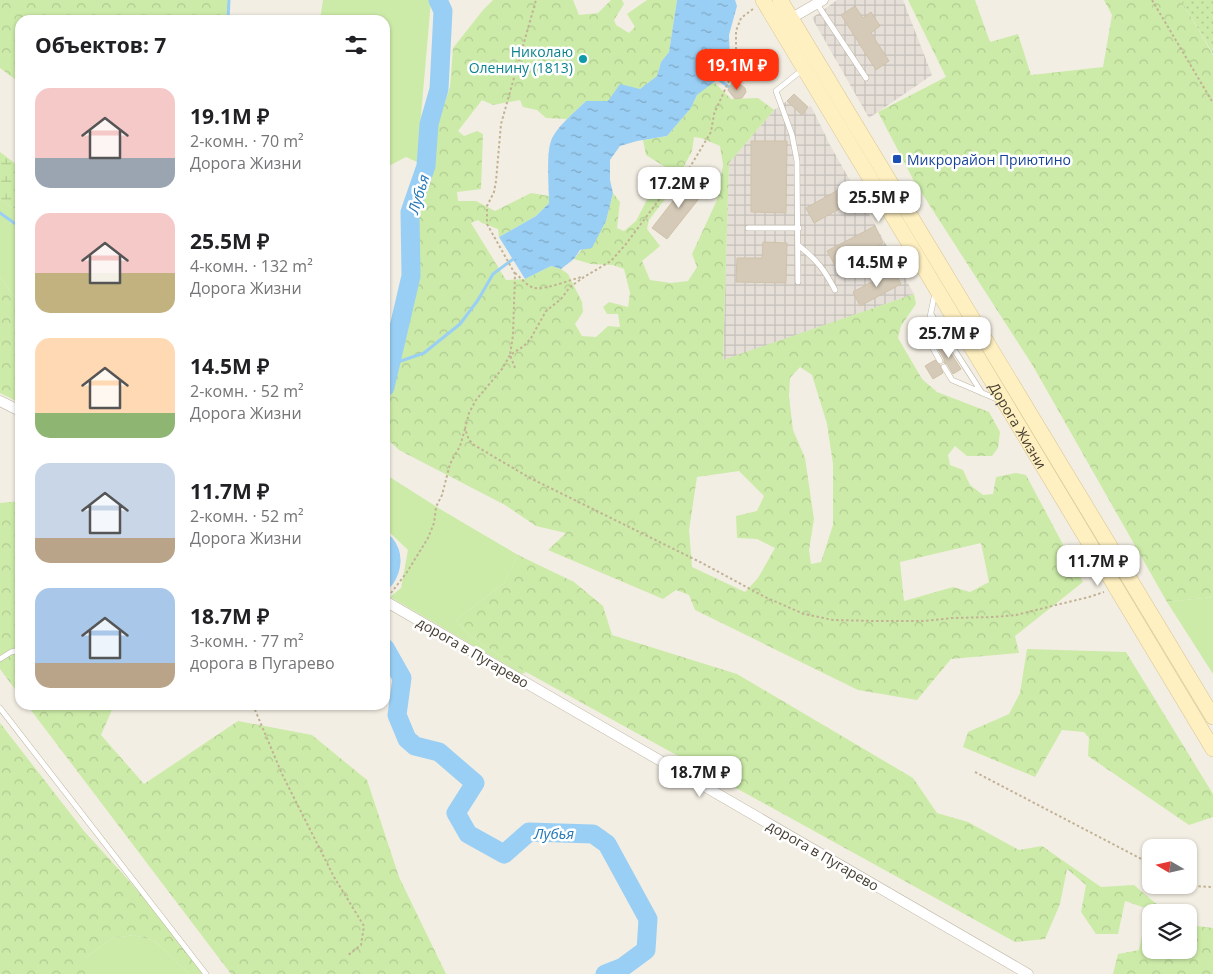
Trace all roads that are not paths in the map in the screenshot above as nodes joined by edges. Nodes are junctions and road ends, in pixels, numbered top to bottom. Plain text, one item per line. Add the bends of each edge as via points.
1 (780, 0) edge
2 (820, 2) edge
3 (760, 3) edge
4 (790, 19) junction
5 (804, 70) junction
6 (866, 78) dead end
7 (748, 228) dead end
8 (799, 228) junction
9 (798, 245) junction
10 (798, 282) dead end
11 (936, 288) junction
12 (834, 290) dead end
13 (932, 314) junction
14 (940, 361) dead end
15 (944, 367) dead end
16 (982, 393) junction
17 (0, 401) edge
18 (1005, 403) junction
19 (15, 408) edge
20 (390, 598) edge
21 (15, 651) edge
22 (0, 659) edge
23 (0, 708) edge
24 (1213, 717) edge
25 (1213, 749) edge
26 (206, 974) edge
27 (1028, 974) edge

1 - 4 main road, Дорога Жизни
2 - 4 street
2 - 6 lane
3 - 5 main road, Дорога Жизни
4 - 24 main road, Дорога Жизни
5 - 8 lane via 776,91 792,134 797,161
5 - 11 main road, Дорога Жизни
7 - 8 lane
8 - 9 lane
9 - 10 lane
9 - 12 lane via 815,258
11 - 13 lane
11 - 18 main road, Дорога Жизни
13 - 14 lane via 926,336
13 - 16 lane
15 - 16 lane via 952,380
16 - 18 lane
17 - 19 street
18 - 25 main road, Дорога Жизни
20 - 27 street, дорога в Пугарево
21 - 22 lane
23 - 26 lane

